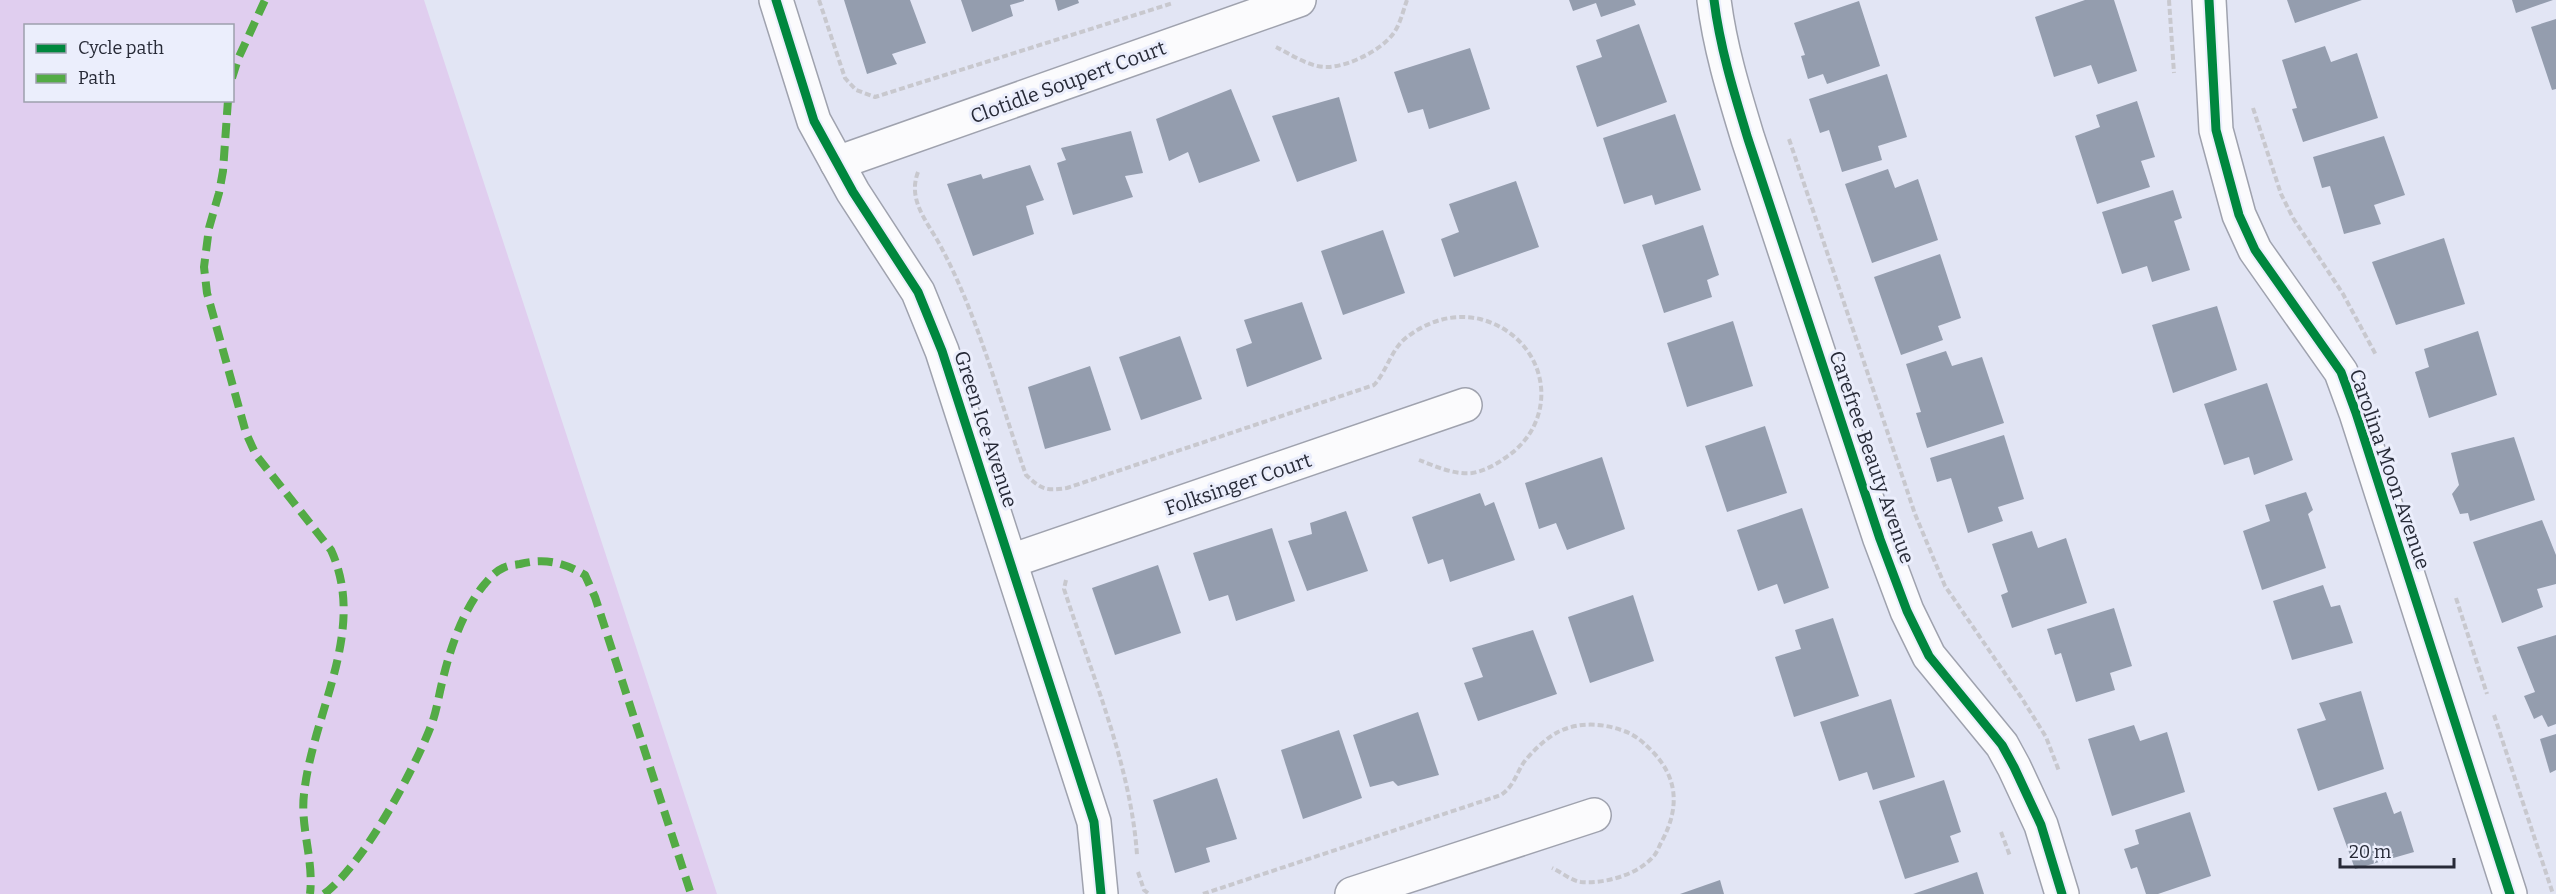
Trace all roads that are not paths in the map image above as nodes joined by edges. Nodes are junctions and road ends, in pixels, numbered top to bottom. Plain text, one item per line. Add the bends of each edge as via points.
1 (776, 0) edge
2 (1299, 0) edge
3 (1714, 0) edge
4 (2209, 0) edge
5 (837, 163) junction
6 (1465, 405) dead end
7 (1011, 561) junction
8 (1594, 815) dead end
9 (1101, 894) edge
10 (1352, 894) edge
11 (2062, 894) edge
12 (2510, 894) edge

1 - 5 street, Green Ice Avenue via 814,121
2 - 5 street, Clotidle Soupert Court
3 - 11 street, Carefree Beauty Avenue via 1729,76 1748,139 1907,611 1929,656 2002,745 2014,766 2041,825
4 - 12 street, Carolina Moon Avenue via 2216,130 2239,215 2255,250 2341,372
5 - 7 street, Green Ice Avenue via 918,292 942,351
6 - 7 street, Folksinger Court
7 - 9 street, Green Ice Avenue via 1094,822
8 - 10 street

